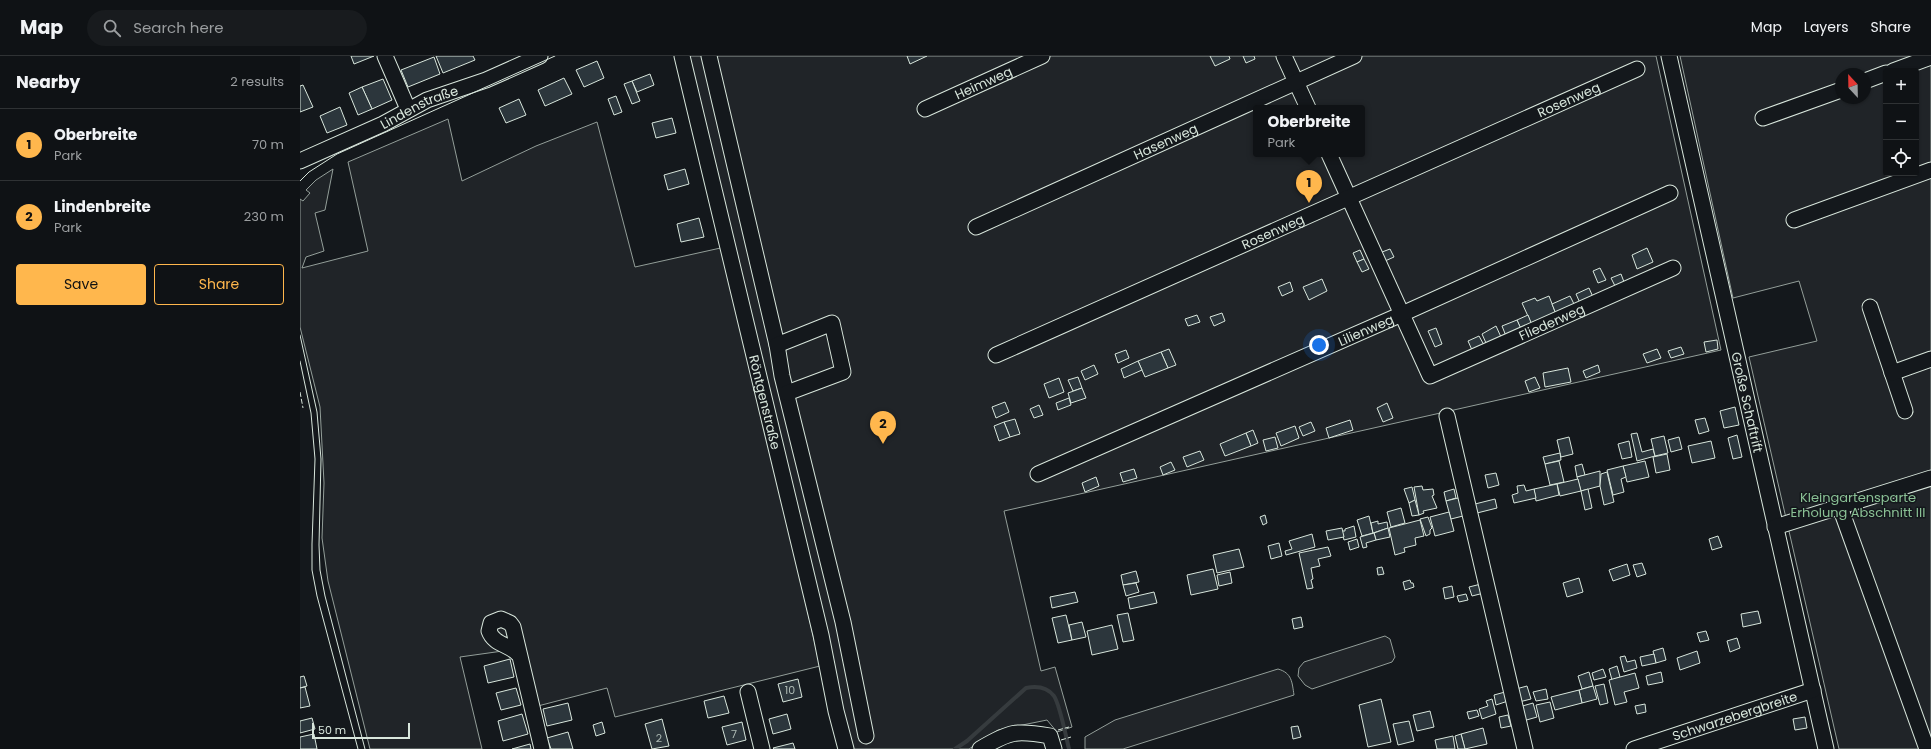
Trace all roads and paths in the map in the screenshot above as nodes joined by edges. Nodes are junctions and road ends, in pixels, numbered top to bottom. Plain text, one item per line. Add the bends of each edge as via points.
1 (385, 56) edge
2 (540, 56) edge
3 (682, 56) edge
4 (709, 56) edge
5 (1042, 56) edge
6 (1284, 56) edge
7 (1354, 56) edge
8 (1669, 56) edge
9 (1931, 57) edge
10 (1637, 68) dead end
11 (1901, 68) edge
12 (1883, 75) edge
13 (1871, 79) edge
14 (1296, 82) junction
15 (1835, 92) edge
16 (1307, 105) edge
17 (408, 109) junction
18 (925, 109) dead end
19 (1763, 118) dead end
20 (1330, 157) edge
21 (300, 161) edge
22 (1931, 170) edge
23 (1670, 193) dead end
24 (1349, 198) junction
25 (1794, 220) dead end
26 (976, 227) dead end
27 (1673, 268) dead end
28 (1870, 307) dead end
29 (1402, 314) junction
30 (777, 345) junction
31 (996, 355) dead end
32 (1931, 359) edge
33 (1892, 373) junction
34 (787, 393) junction
35 (1905, 411) dead end
36 (1447, 416) dead end
37 (1038, 474) dead end
38 (1931, 478) edge
39 (1840, 507) junction
40 (1775, 527) junction
41 (518, 654) dead end
42 (1813, 690) junction
43 (748, 692) dead end
44 (866, 736) dead end
45 (1052, 742) edge
46 (542, 749) edge
47 (761, 749) edge
48 (846, 749) edge
49 (980, 749) edge
50 (1525, 749) edge
51 (1634, 749) edge
52 (1826, 749) edge
53 (1927, 749) edge

1 - 17 street
2 - 17 street, Lindenstraße via 486,80 442,94
3 - 48 street, Röntgenstraße
4 - 30 street
5 - 18 street, Heimweg
6 - 14 street
7 - 14 street, Hasenweg
8 - 40 street, Große Schaftrift
9 - 11 street
10 - 24 street, Rosenweg
12 - 13 street
14 - 16 street
14 - 26 street, Hasenweg
15 - 19 street
17 - 21 street, Lindenstraße via 383,124
20 - 24 street
22 - 25 street
23 - 29 street, Lilienweg
24 - 29 street
24 - 31 street, Rosenweg
27 - 29 street, Fliederweg via 1430,376
28 - 33 street
29 - 37 street, Lilienweg
30 - 34 street
30 - 34 street via 832,323 843,372
32 - 33 street
33 - 35 street
34 - 44 street via 842,622
36 - 50 street
38 - 39 street
39 - 40 street
39 - 53 street
40 - 42 street, Große Schaftrift
41 - 46 street
42 - 51 street, Schwarzebergbreite
42 - 52 street, Große Schaftrift
43 - 47 street
45 - 49 street via 1024,732 1011,733

